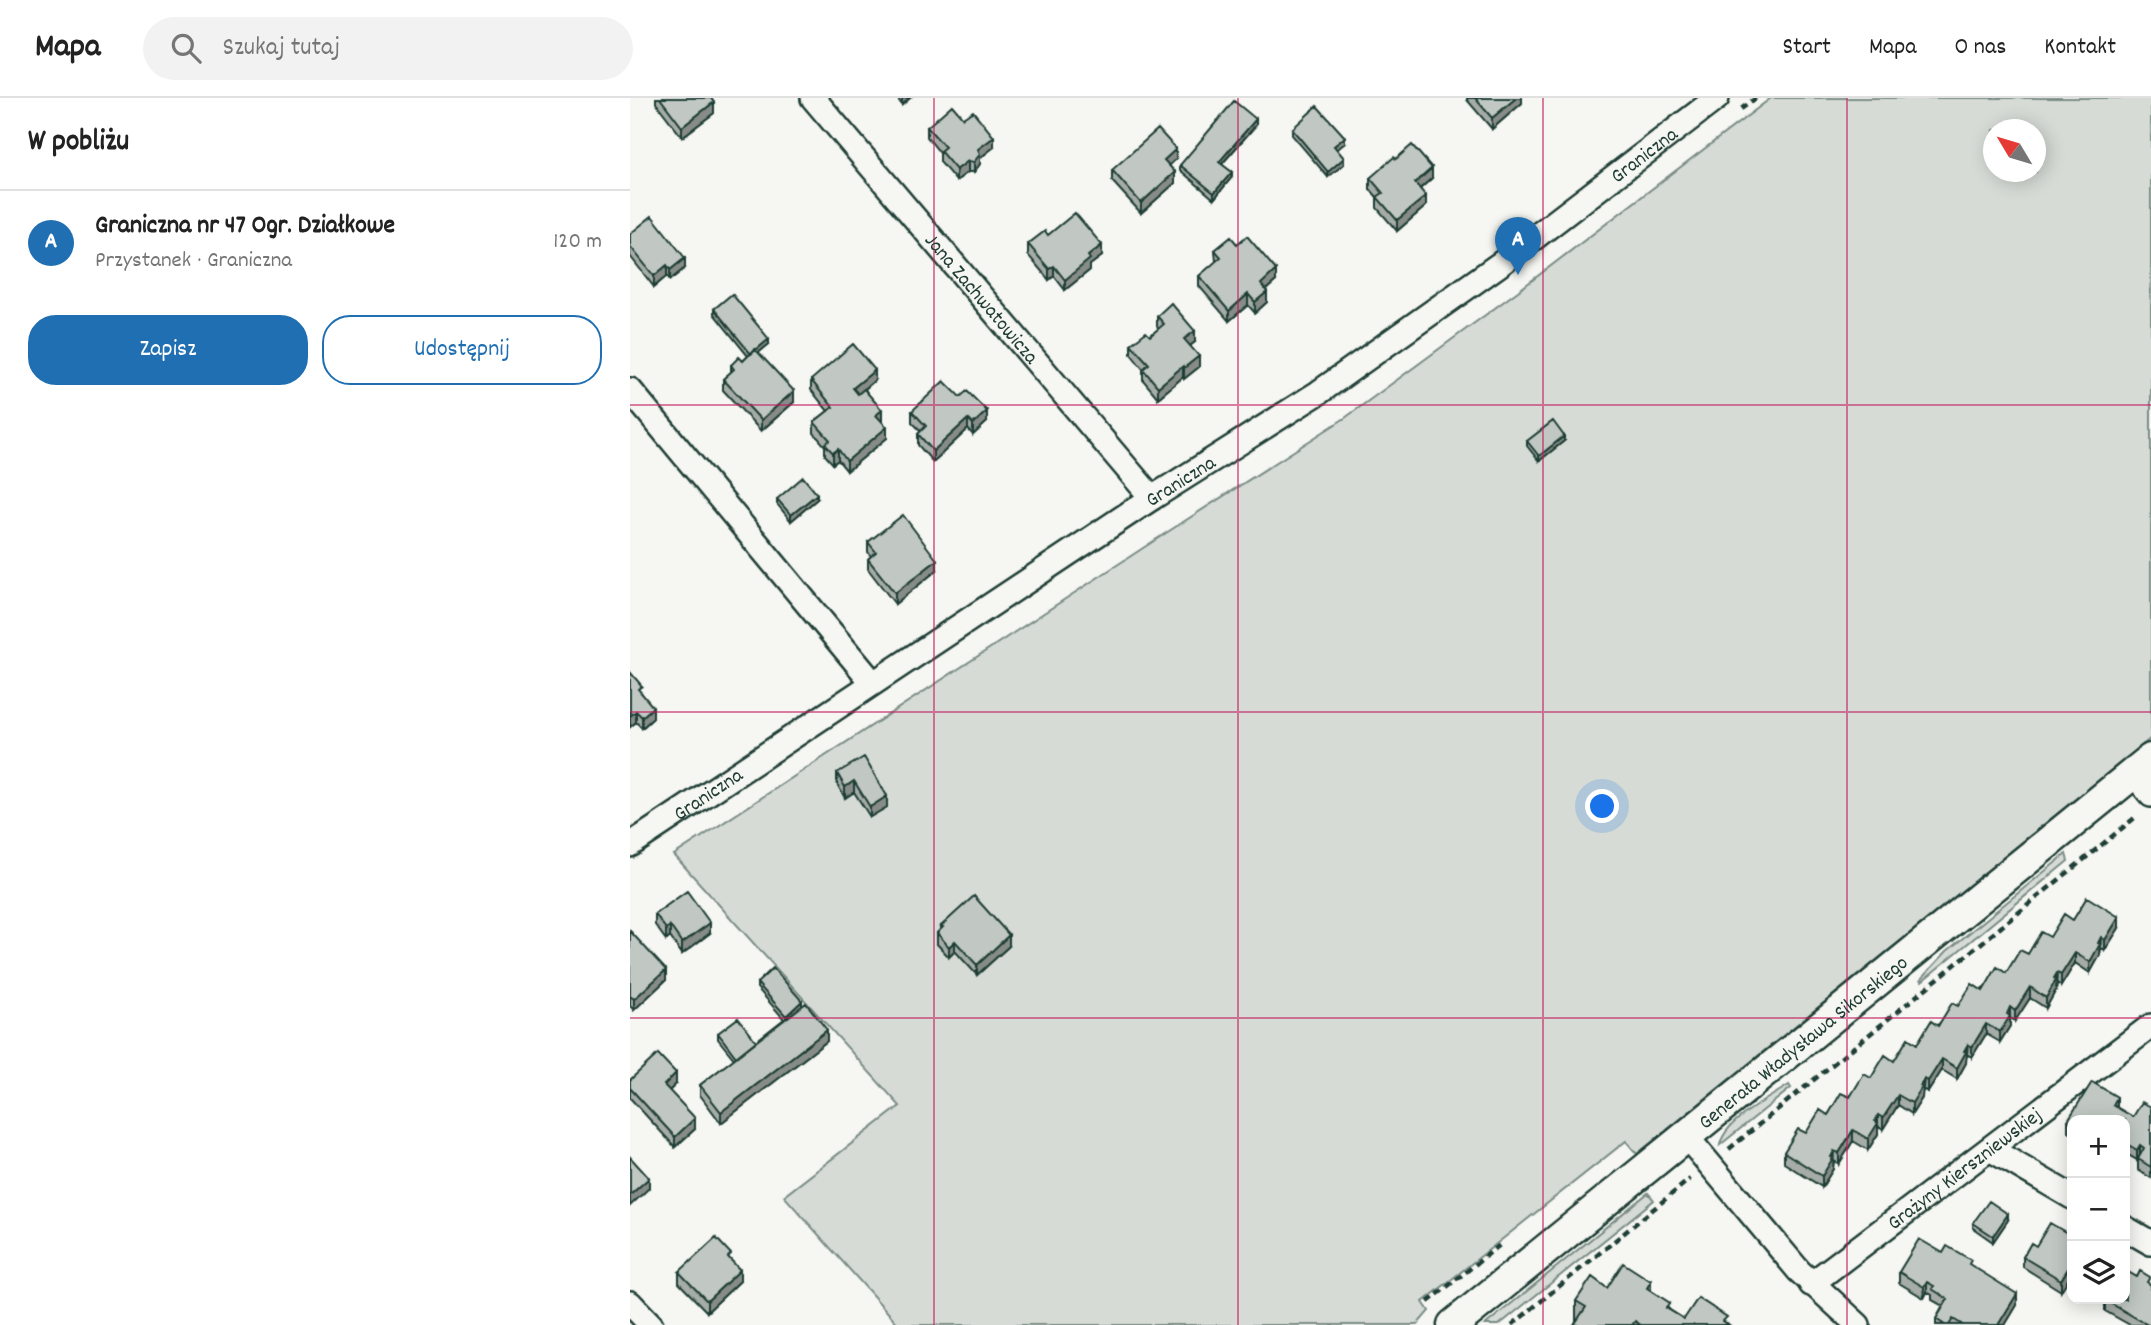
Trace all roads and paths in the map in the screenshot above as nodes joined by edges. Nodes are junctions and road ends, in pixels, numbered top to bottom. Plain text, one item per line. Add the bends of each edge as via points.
1 (813, 98) edge
2 (1717, 98) edge
3 (630, 390) edge
4 (1152, 498) junction
5 (873, 683) junction
6 (2146, 784) edge
7 (630, 845) edge
8 (2151, 1026) edge
9 (1686, 1136) junction
10 (1990, 1149) junction
11 (1720, 1156) dead end
12 (1695, 1176) dead end
13 (2067, 1194) edge
14 (2130, 1231) edge
15 (2151, 1243) edge
16 (1811, 1284) junction
17 (630, 1303) edge
18 (651, 1325) edge
19 (1452, 1325) edge
20 (1512, 1325) edge
21 (1858, 1325) edge

1 - 4 street, Jana Zachwatowicza
2 - 4 street, Graniczna via 1500,264 1329,385
3 - 5 street
4 - 5 street, Graniczna
5 - 7 street, Graniczna
6 - 9 street, Generała Władysława Sikorskiego
6 - 11 path
8 - 10 street, Grażyny Kierszniewskiej
9 - 16 street
9 - 19 street, Generała Władysława Sikorskiego
10 - 13 street
10 - 16 street, Grażyny Kierszniewskiej
12 - 20 path
14 - 15 street
16 - 21 street
17 - 18 street

